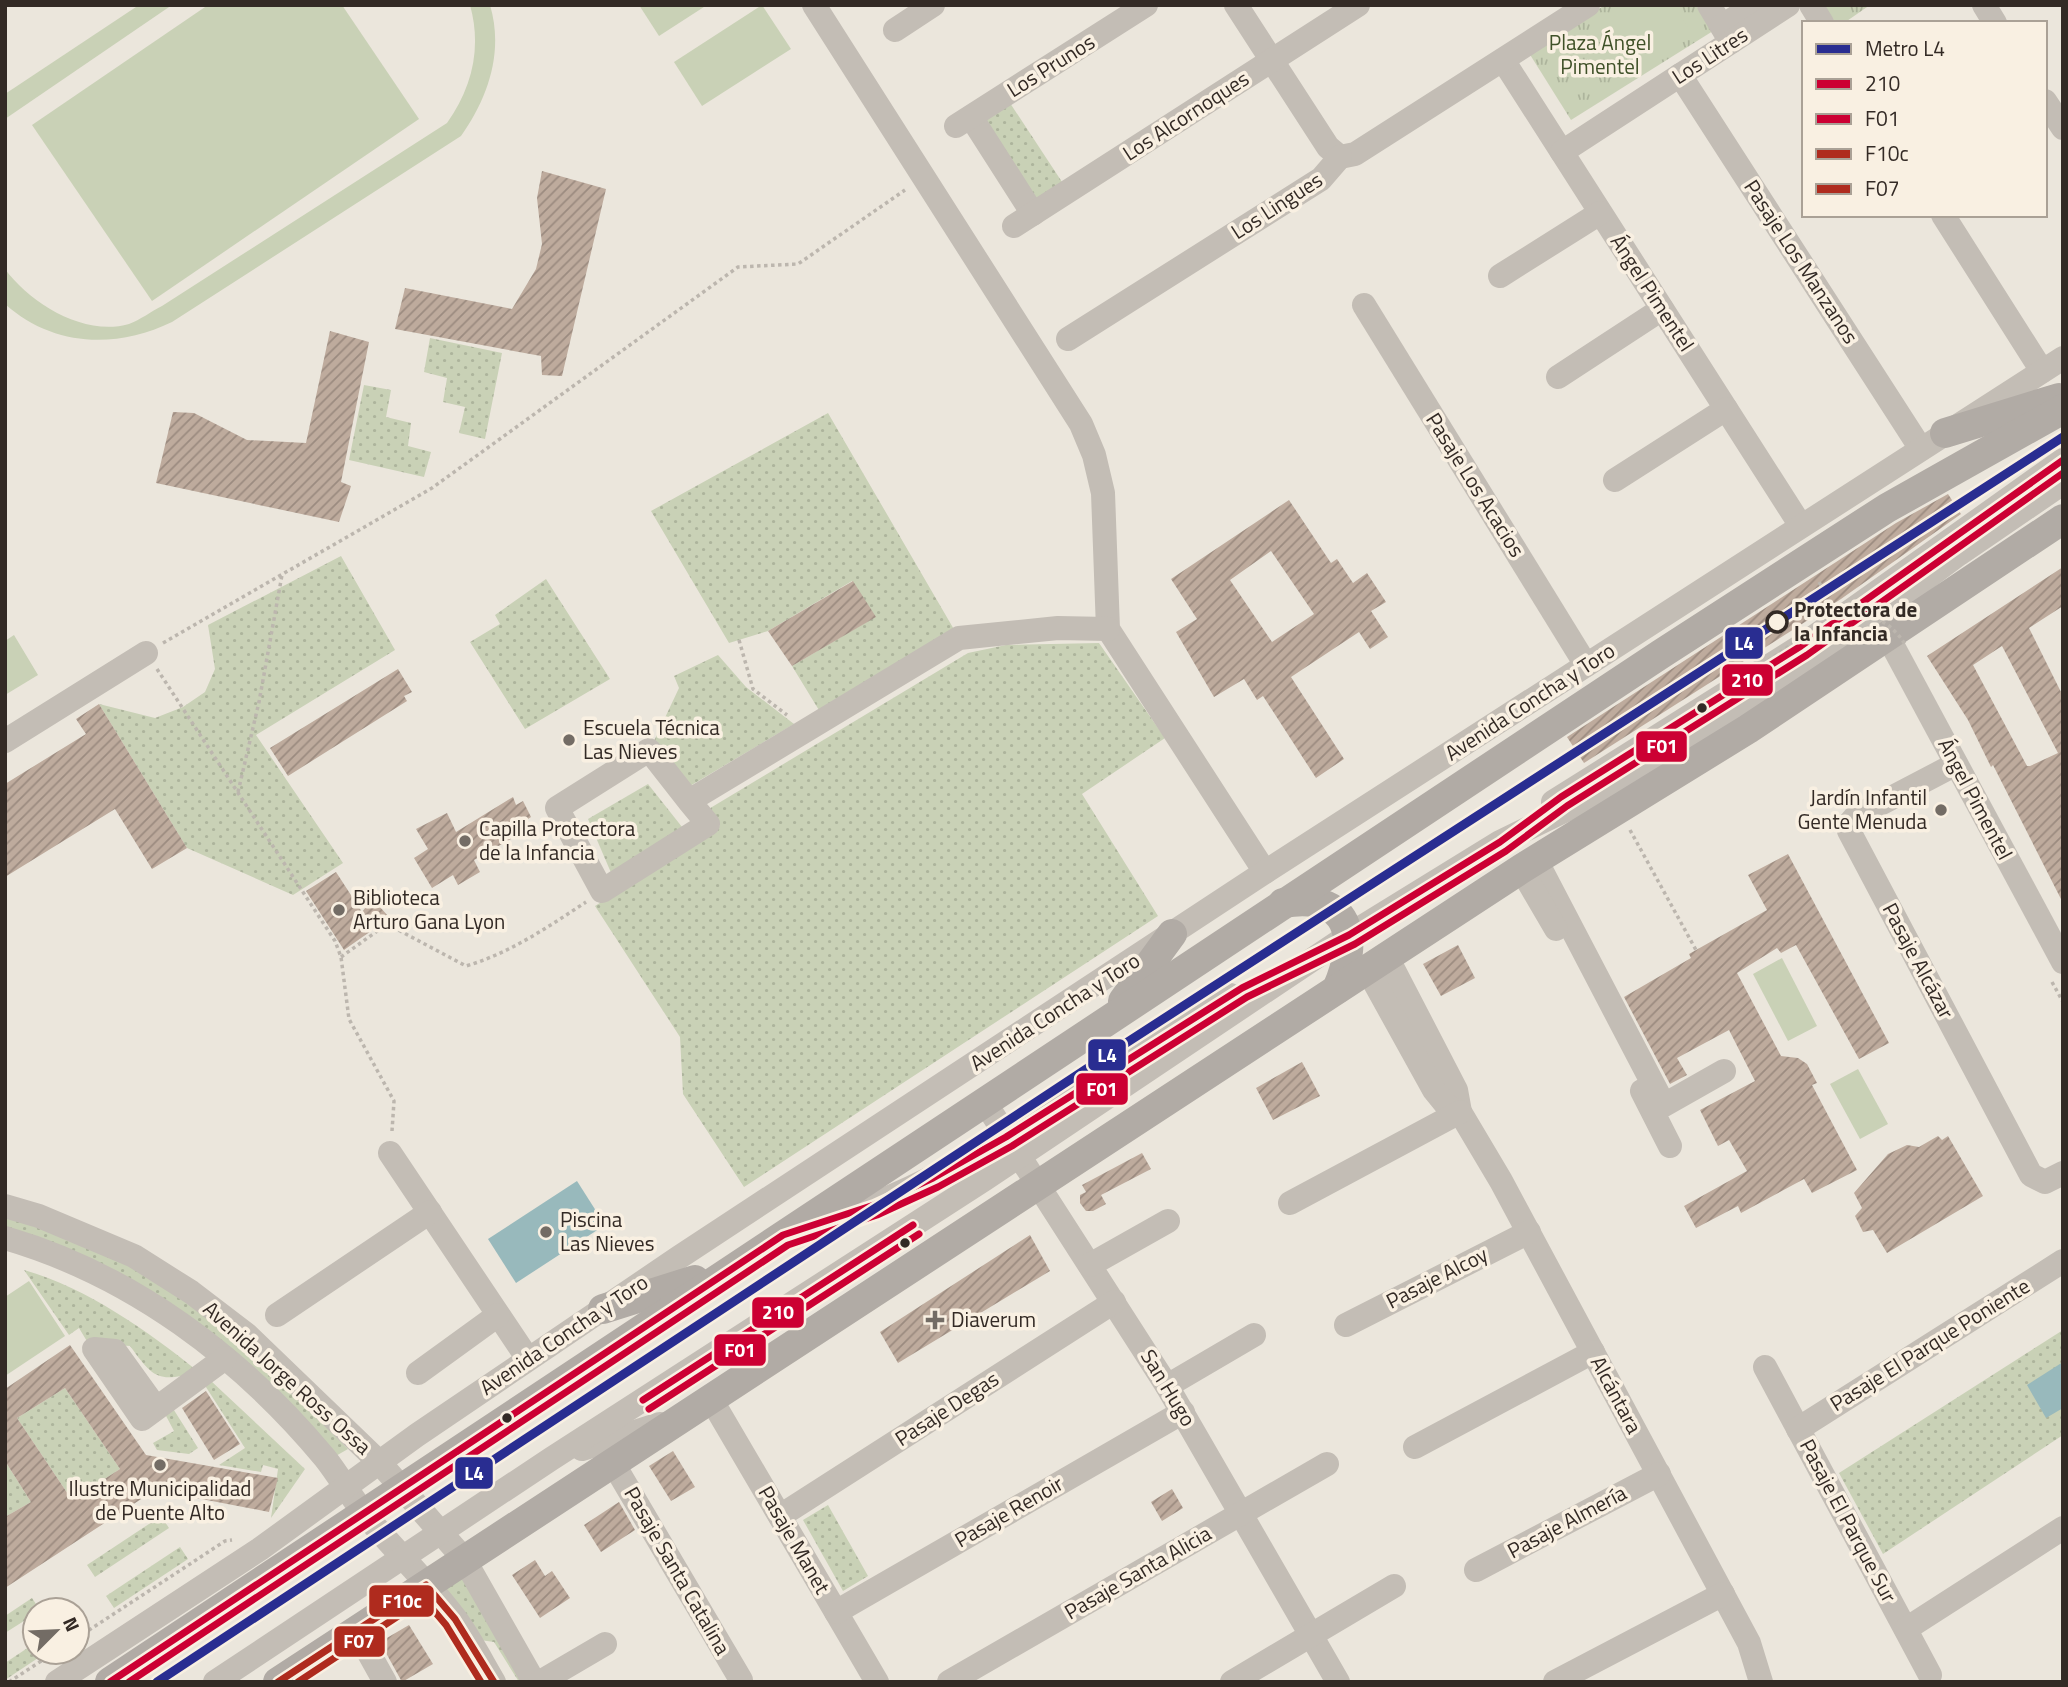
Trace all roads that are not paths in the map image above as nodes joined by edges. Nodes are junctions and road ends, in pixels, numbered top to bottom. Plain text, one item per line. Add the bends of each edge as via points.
1 (814, 5) edge
2 (933, 5) edge
3 (1146, 5) edge
4 (1236, 5) edge
5 (1358, 5) edge
6 (1588, 5) edge
7 (1709, 5) edge
8 (1755, 5) edge
9 (1788, 5) edge
10 (1811, 5) edge
11 (1984, 5) edge
12 (903, 18) edge
13 (1821, 21) edge
14 (1994, 21) edge
15 (1727, 34) junction
16 (1503, 60) junction
17 (1272, 61) junction
18 (1680, 75) junction
19 (2047, 104) edge
20 (2063, 128) edge
21 (1562, 152) junction
22 (1340, 157) junction
23 (1601, 213) junction
24 (1944, 217) edge
25 (1024, 220) joint
26 (1500, 276) dead end
27 (1364, 305) dead end
28 (1662, 309) junction
29 (1068, 339) dead end
30 (2063, 358) edge
31 (2042, 371) junction
32 (1558, 377) dead end
33 (2063, 397) edge
34 (1726, 409) junction
35 (2063, 409) edge
36 (1933, 441) junction
37 (2063, 460) edge
38 (1615, 480) dead end
39 (2063, 483) edge
40 (2063, 519) edge
41 (1801, 526) junction
42 (1108, 629) junction
43 (1897, 641) junction
44 (146, 653) road end
45 (1586, 665) junction
46 (5, 741) edge
47 (1956, 764) junction
48 (690, 801) junction
49 (1500, 842) junction
50 (1529, 865) junction
51 (1265, 872) junction
52 (1283, 903) junction
53 (1172, 934) junction
54 (1349, 935) junction
55 (2063, 962) edge
56 (1377, 963) junction
57 (1337, 989) junction
58 (1111, 1018) junction
59 (1724, 1071) dead end
60 (984, 1101) junction
61 (1460, 1112) junction
62 (1012, 1146) junction
63 (1670, 1146) dead end
64 (390, 1153) road end
65 (2063, 1173) edge
66 (1038, 1185) junction
67 (1290, 1203) dead end
68 (5, 1206) edge
69 (430, 1212) junction
70 (1168, 1221) dead end
71 (1529, 1232) junction
72 (783, 1235) junction
73 (5, 1238) edge
74 (2063, 1261) edge
75 (1090, 1265) junction
76 (729, 1270) junction
77 (1114, 1302) junction
78 (603, 1308) junction
79 (277, 1315) dead end
80 (498, 1315) junction
81 (1346, 1325) dead end
82 (1254, 1335) dead end
83 (1593, 1352) junction
84 (225, 1358) junction
85 (528, 1359) junction
86 (1765, 1367) dead end
87 (418, 1373) dead end
88 (1167, 1386) junction
89 (711, 1399) junction
90 (156, 1408) dead end
91 (1183, 1412) junction
92 (684, 1417) junction
93 (1798, 1429) junction
94 (1415, 1447) dead end
95 (551, 1459) junction
96 (379, 1462) junction
97 (613, 1463) junction
98 (1327, 1464) dead end
99 (1658, 1474) junction
100 (401, 1487) junction
101 (346, 1488) junction
102 (363, 1512) junction
103 (1241, 1513) junction
104 (780, 1516) junction
105 (2063, 1528) edge
106 (439, 1532) junction
107 (401, 1558) junction
108 (464, 1559) junction
109 (1476, 1570) dead end
110 (426, 1585) junction
111 (1394, 1586) dead end
112 (1723, 1594) junction
113 (836, 1612) junction
114 (1906, 1629) junction
115 (356, 1630) junction
116 (1312, 1636) junction
117 (605, 1644) dead end
118 (1930, 1675) dead end
119 (741, 1680) dead end
120 (57, 1682) edge
121 (110, 1682) edge
122 (215, 1682) edge
123 (278, 1682) edge
124 (386, 1682) edge
125 (494, 1682) edge
126 (537, 1682) edge
127 (877, 1682) edge
128 (949, 1682) edge
129 (1232, 1682) edge
130 (1338, 1682) edge
131 (1555, 1682) edge
132 (1761, 1682) edge

1 - 42 street via 1081,424 1103,493
2 - 12 street
3 - 25 street, Los Prunos via 963,122
4 - 17 street
5 - 17 street, Los Alcornoques
6 - 16 street, Los Lingues
7 - 15 street
8 - 15 street, Los Litres
9 - 15 street, Los Litres
10 - 13 street
11 - 14 street
15 - 18 street, Los Litres
16 - 21 street, Ángel Pimentel
16 - 22 street, Los Lingues via 1355,154
17 - 22 street via 1331,152
17 - 25 street, Los Alcornoques
18 - 21 street, Los Litres
18 - 36 street, Pasaje Los Manzanos
19 - 20 street
21 - 23 street, Ángel Pimentel
22 - 29 street, Los Lingues via 1321,179
23 - 26 street
23 - 28 street, Ángel Pimentel
24 - 31 street
27 - 45 street, Pasaje Los Acacios
28 - 32 street
28 - 34 street, Ángel Pimentel
30 - 31 street, Avenida Concha y Toro
31 - 36 street, Avenida Concha y Toro
33 - 36 main road
34 - 38 street
34 - 41 street, Ángel Pimentel
35 - 52 main road, Avenida Concha y Toro via 1877,514
36 - 41 street, Avenida Concha y Toro
37 - 49 street via 1801,646 1560,797
39 - 49 street via 1774,692 1638,775
40 - 43 main road
41 - 45 street, Avenida Concha y Toro
42 - 48 street via 1058,628 959,638
42 - 51 street
43 - 47 street, Ángel Pimentel
43 - 50 main road
44 - 46 street
45 - 51 street, Avenida Concha y Toro
47 - 55 street, Ángel Pimentel
47 - 65 street, Pasaje Alcázar via 1855,817 1849,831 2031,1175 2045,1182
48 - 48 street via 649,750 557,808 602,891 708,824
49 - 54 street
50 - 56 main road
50 - 59 street via 1664,1105
50 - 63 street
51 - 53 street, Avenida Concha y Toro
52 - 54 main road via 1325,906 1335,912
52 - 58 main road, Avenida Concha y Toro
53 - 58 main road
53 - 78 street, Avenida Concha y Toro
54 - 57 main road via 1349,962
54 - 62 street via 1242,988
56 - 57 main road
56 - 61 street, Alcántara via 1434,1090 1447,1106
57 - 66 main road
58 - 60 main road, Avenida Concha y Toro
60 - 62 street, San Hugo
60 - 72 main road, Avenida Concha y Toro
61 - 67 street
61 - 71 street, Alcántara
62 - 66 street, San Hugo
62 - 72 street via 849,1214
62 - 95 street
64 - 69 street
66 - 75 street, San Hugo
66 - 89 main road
68 - 96 street, Avenida Jorge Ross Ossa via 134,1256 191,1292 246,1334
69 - 79 street
69 - 80 street
70 - 75 street
71 - 81 street, Pasaje Alcoy
71 - 83 street, Alcántara
72 - 76 main road, Avenida Concha y Toro
73 - 84 street, Avenida Jorge Ross Ossa via 70,1260 122,1286
74 - 93 street, Pasaje El Parque Poniente
75 - 77 street, San Hugo
76 - 78 main road
76 - 100 main road, Avenida Concha y Toro
77 - 88 street, San Hugo
77 - 104 street, Pasaje Degas
78 - 85 street, Avenida Concha y Toro
80 - 85 street
80 - 87 street
82 - 88 street
83 - 94 street
83 - 99 street, Alcántara
84 - 90 street
84 - 101 street, Avenida Jorge Ross Ossa via 304,1434
85 - 96 street, Avenida Concha y Toro
86 - 93 street, Pasaje El Parque Sur
88 - 91 street, San Hugo
89 - 92 main road
89 - 104 street, Pasaje Manet
91 - 103 street, San Hugo
91 - 113 street, Pasaje Renoir
92 - 95 street
92 - 97 main road
93 - 114 street, Pasaje El Parque Sur
95 - 106 street
96 - 100 street, Avenida Jorge Ross Ossa
96 - 101 street, Avenida Concha y Toro
97 - 108 main road
97 - 119 street, Pasaje Santa Catalina
98 - 103 street, Pasaje Santa Alicia
99 - 109 street, Pasaje Almería
99 - 112 street, Alcántara
100 - 102 main road, Avenida Concha y Toro
100 - 106 street, Avenida Jorge Ross Ossa
101 - 102 street, Avenida Jorge Ross Ossa
101 - 120 street, Avenida Concha y Toro
102 - 107 street, Avenida Jorge Ross Ossa
102 - 121 main road, Avenida Concha y Toro
103 - 116 street, San Hugo
103 - 128 street, Pasaje Santa Alicia
104 - 113 street, Pasaje Manet
105 - 114 street
106 - 107 street
106 - 108 street, Avenida Jorge Ross Ossa
107 - 110 street, Avenida Jorge Ross Ossa
107 - 122 street
108 - 110 main road
108 - 126 street, Avenida Jorge Ross Ossa
110 - 115 main road
110 - 125 street, Avenida Jorge Ross Ossa via 455,1619
111 - 116 street
112 - 131 street
112 - 132 street, Alcántara via 1749,1643
113 - 127 street, Pasaje Manet
114 - 118 street, Pasaje El Parque Sur
115 - 123 main road
115 - 124 street
116 - 129 street
116 - 130 street, San Hugo
117 - 126 street

